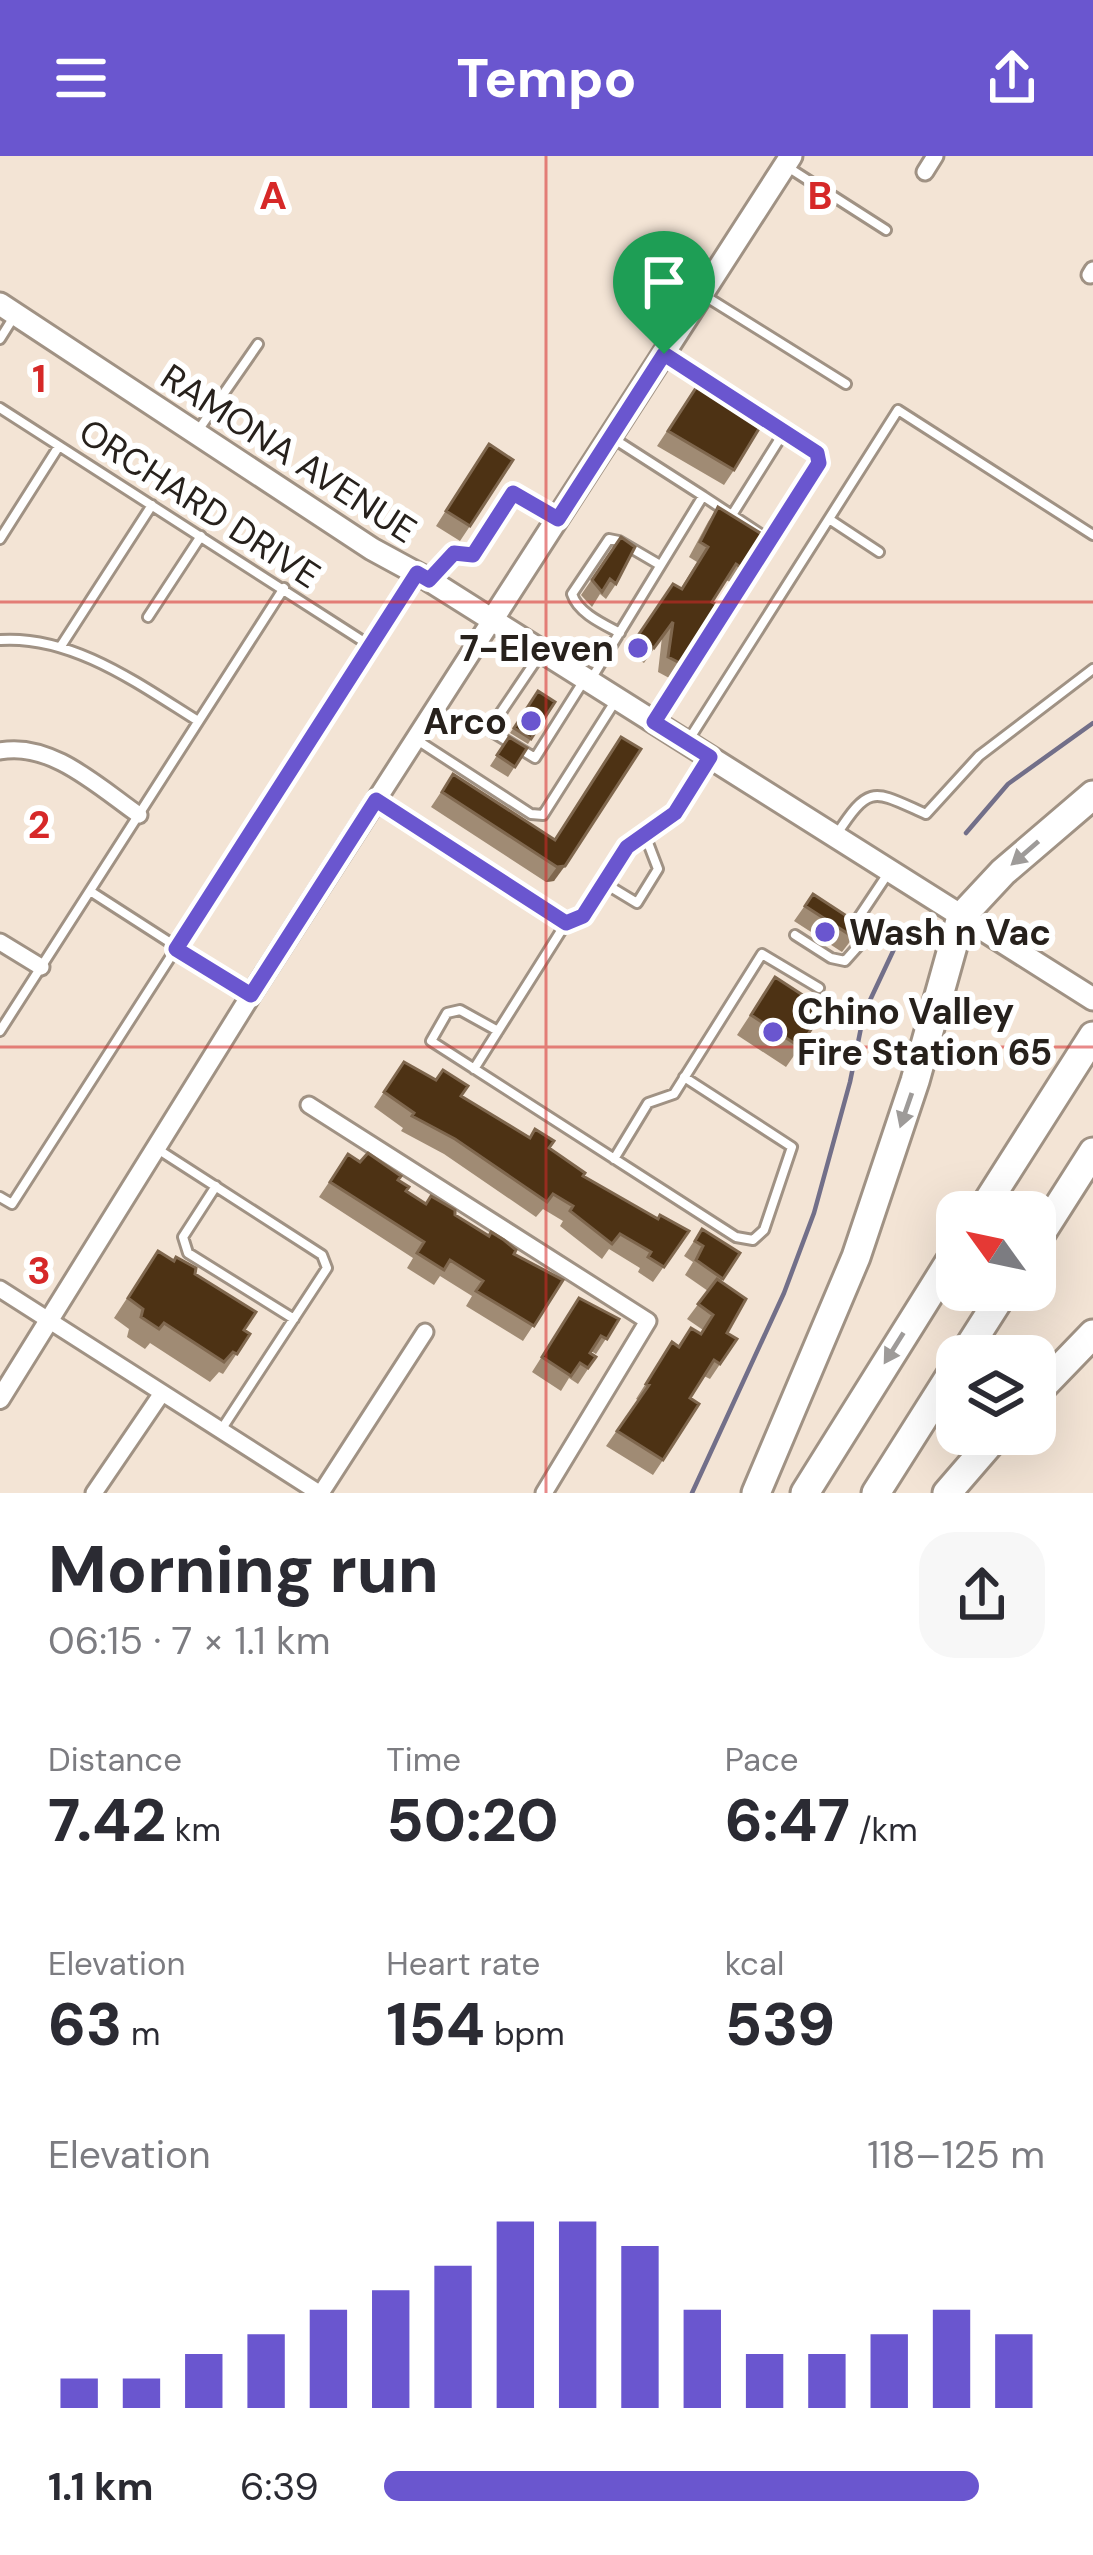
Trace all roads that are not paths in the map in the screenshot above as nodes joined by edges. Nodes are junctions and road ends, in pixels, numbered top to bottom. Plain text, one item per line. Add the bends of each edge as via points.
1 (935, 156) edge
2 (788, 160) edge
3 (926, 172) dead end
4 (886, 230) dead end
5 (702, 295) junction
6 (8, 310) edge
7 (0, 339) edge
8 (258, 344) dead end
9 (664, 354) junction
10 (846, 384) dead end
11 (0, 408) edge
12 (784, 432) junction
13 (196, 434) junction
14 (611, 437) junction
15 (59, 446) junction
16 (703, 496) junction
17 (152, 505) junction
18 (732, 515) junction
19 (558, 519) junction
20 (829, 519) junction
21 (1093, 535) edge
22 (202, 536) junction
23 (0, 539) edge
24 (771, 541) junction
25 (879, 552) dead end
26 (661, 565) junction
27 (423, 576) junction
28 (284, 588) junction
29 (148, 617) dead end
30 (492, 620) junction
31 (620, 633) junction
32 (0, 640) edge
33 (370, 645) junction
34 (61, 646) junction
35 (542, 652) junction
36 (1093, 669) edge
37 (587, 681) junction
38 (617, 699) junction
39 (199, 722) junction
40 (654, 722) junction
41 (415, 740) junction
42 (688, 742) junction
43 (0, 751) edge
44 (710, 757) junction
45 (1093, 795) edge
46 (376, 800) junction
47 (139, 814) junction
48 (644, 835) junction
49 (837, 836) junction
50 (890, 870) junction
51 (604, 883) junction
52 (90, 891) junction
53 (962, 916) junction
54 (566, 923) junction
55 (795, 935) dead end
56 (0, 942) edge
57 (176, 949) junction
58 (41, 967) junction
59 (819, 988) dead end
60 (251, 995) junction
61 (1093, 1000) edge
62 (0, 1031) edge
63 (498, 1031) junction
64 (1093, 1036) edge
65 (474, 1069) junction
66 (684, 1077) junction
67 (309, 1106) dead end
68 (158, 1149) junction
69 (1093, 1152) edge
70 (614, 1159) junction
71 (216, 1186) junction
72 (994, 1191) edge
73 (0, 1197) edge
74 (1056, 1210) edge
75 (936, 1284) edge
76 (0, 1289) edge
77 (294, 1319) junction
78 (50, 1321) junction
79 (425, 1332) dead end
80 (1093, 1334) edge
81 (1056, 1372) edge
82 (162, 1393) junction
83 (936, 1398) edge
84 (0, 1399) edge
85 (221, 1430) junction
86 (979, 1455) edge
87 (94, 1493) edge
88 (320, 1493) edge
89 (544, 1493) edge
90 (756, 1493) edge
91 (805, 1493) edge
92 (876, 1493) edge
93 (946, 1493) edge

1 - 3 street
2 - 4 lane
2 - 5 main road
5 - 9 main road
5 - 10 lane
6 - 7 lane
6 - 13 main road, RAMONA AVENUE
8 - 13 lane
9 - 12 lane
9 - 14 main road
11 - 15 lane, ORCHARD DRIVE
12 - 18 lane
12 - 24 lane via 817,453 819,463
13 - 27 main road, RAMONA AVENUE
14 - 16 lane
14 - 19 main road
15 - 17 lane, ORCHARD DRIVE
15 - 23 lane
16 - 18 lane
16 - 26 lane
17 - 22 lane, ORCHARD DRIVE
17 - 34 lane
18 - 24 lane
19 - 27 lane via 513,493 473,555 454,553
19 - 30 main road
20 - 21 lane via 898,410
20 - 25 lane
20 - 42 lane
22 - 28 lane, ORCHARD DRIVE
22 - 29 lane
24 - 40 lane
26 - 31 lane
26 - 31 lane via 609,539 572,594
27 - 30 main road, RAMONA AVENUE
27 - 33 lane
28 - 33 lane, ORCHARD DRIVE
28 - 39 lane
30 - 35 main road, RAMONA AVENUE
30 - 41 street
31 - 37 lane
32 - 34 lane
33 - 57 lane
34 - 39 lane
35 - 37 main road, RAMONA AVENUE
35 - 37 lane via 489,730 535,758
36 - 49 lane via 979,756 926,814 871,796
37 - 38 main road, RAMONA AVENUE
38 - 40 main road, RAMONA AVENUE
38 - 41 lane via 543,815
39 - 47 lane
40 - 42 main road, RAMONA AVENUE
41 - 46 street
42 - 44 main road, RAMONA AVENUE
43 - 47 street via 55,758
44 - 48 lane via 675,813
44 - 49 main road, RAMONA AVENUE
45 -> 53 highway
46 - 54 lane
46 - 60 street
47 - 52 lane
48 - 51 lane
48 - 51 lane via 658,869 637,903
49 - 50 main road, RAMONA AVENUE
50 - 53 main road, RAMONA AVENUE
50 - 55 lane via 855,923 864,931 861,943 845,961
51 - 54 lane via 583,916
52 - 57 lane
52 - 58 lane
53 - 61 main road, RAMONA AVENUE
53 -> 90 highway via 856,1257
54 - 63 lane
56 - 58 street
57 - 60 lane
57 - 73 lane via 12,1204
58 - 62 lane
59 - 66 lane via 762,954
60 - 68 street
63 - 65 lane
63 - 65 lane via 460,1010 448,1013 431,1041
64 - 72 highway
65 - 70 lane
66 - 70 lane via 674,1094 648,1103
66 - 70 lane via 792,1148 764,1230 753,1240 736,1237
67 - 89 street via 648,1321
68 - 71 lane
68 - 78 street
69 - 74 highway
71 - 77 lane via 322,1255 327,1268
71 - 77 lane via 183,1237 188,1253
75 -> 91 highway
76 - 78 street
77 - 85 lane
78 - 82 street
78 - 84 street
79 - 88 street
80 - 81 highway
82 - 85 street
82 - 87 street
83 - 92 highway
85 - 88 street
86 - 93 highway

